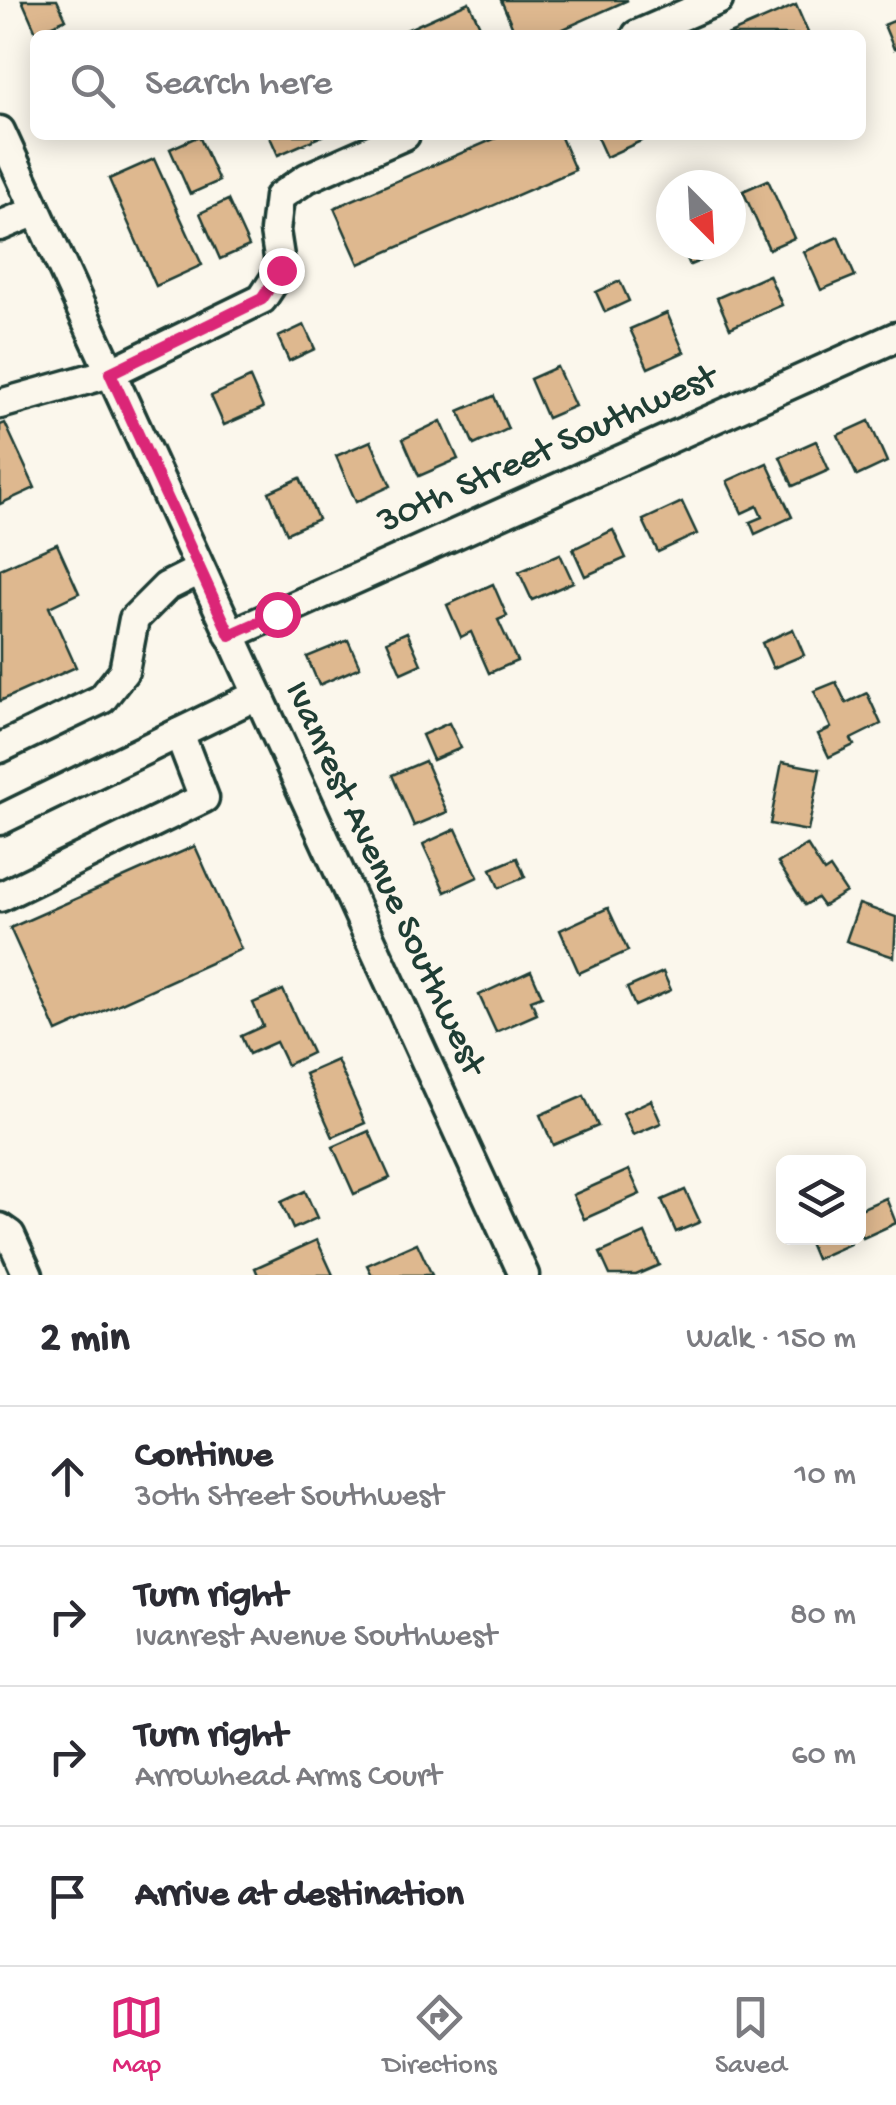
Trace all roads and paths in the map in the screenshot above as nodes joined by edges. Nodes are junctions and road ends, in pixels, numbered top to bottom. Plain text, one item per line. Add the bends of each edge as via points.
1 (718, 0) edge
2 (649, 30) edge
3 (0, 131) edge
4 (394, 140) edge
5 (36, 211) junction
6 (0, 226) edge
7 (896, 336) edge
8 (110, 373) junction
9 (0, 404) edge
10 (200, 570) junction
11 (230, 635) junction
12 (257, 695) junction
13 (179, 733) junction
14 (0, 748) edge
15 (0, 820) edge
16 (0, 897) edge
17 (0, 1228) edge
18 (28, 1275) edge
19 (524, 1275) edge

1 - 2 street
3 - 5 street, Ivanrest Avenue Southwest
4 - 8 street via 280,196 275,231 281,270 262,299
5 - 6 street
5 - 8 street, Ivanrest Avenue Southwest
7 - 11 street, 30th Street Southwest
8 - 9 street
8 - 10 street, Ivanrest Avenue Southwest
10 - 11 street, Ivanrest Avenue Southwest
10 - 14 street via 166,588 134,620 124,670 102,700
11 - 12 street, Ivanrest Avenue Southwest
12 - 13 street
12 - 19 street, Ivanrest Avenue Southwest
13 - 15 street
13 - 16 street via 204,798
17 - 18 street via 10,1235

